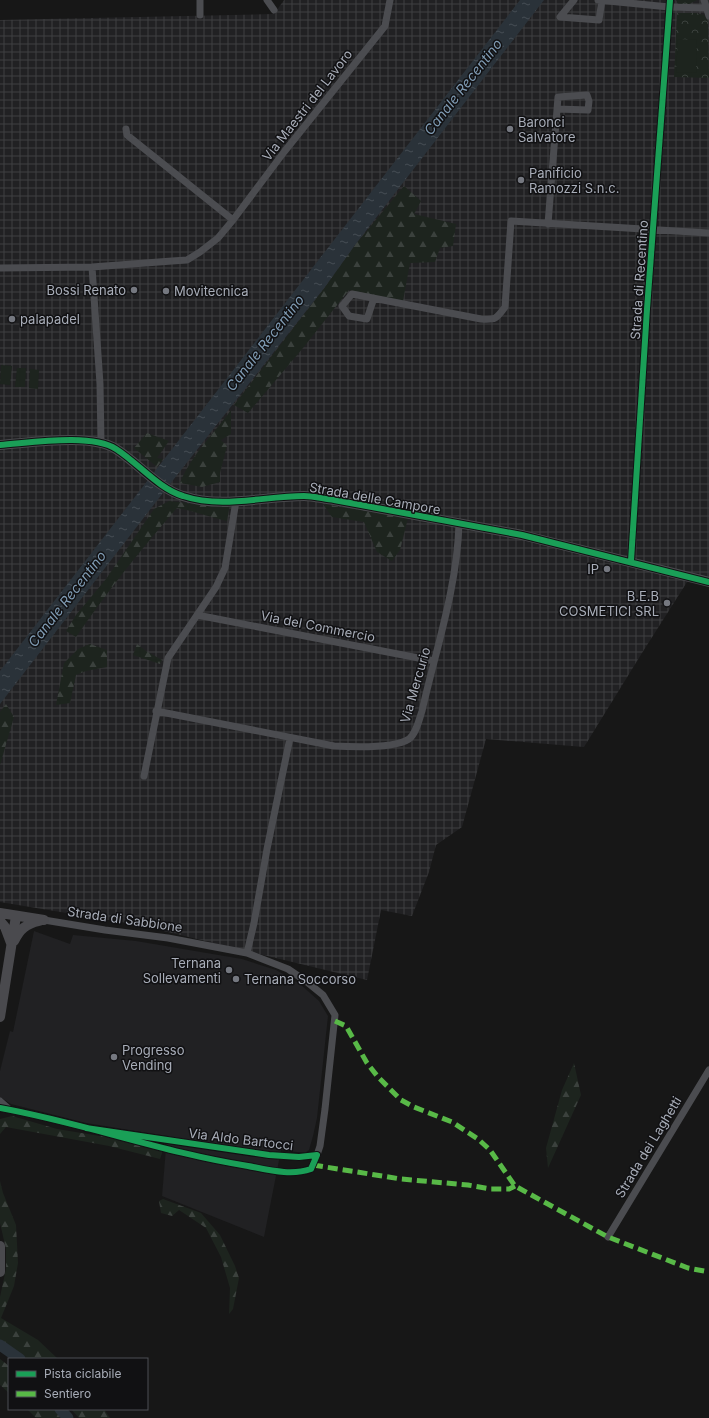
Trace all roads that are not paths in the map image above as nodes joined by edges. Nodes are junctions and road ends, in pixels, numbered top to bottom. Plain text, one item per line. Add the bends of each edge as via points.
1 (200, 0) edge
2 (267, 0) edge
3 (390, 0) edge
4 (574, 0) edge
5 (598, 0) edge
6 (602, 0) edge
7 (704, 0) edge
8 (670, 4) edge
9 (706, 8) junction
10 (274, 10) dead end
11 (200, 15) dead end
12 (709, 16) edge
13 (557, 110) junction
14 (126, 129) dead end
15 (233, 220) junction
16 (548, 224) junction
17 (653, 230) junction
18 (709, 233) edge
19 (92, 267) junction
20 (0, 268) edge
21 (374, 298) junction
22 (101, 442) junction
23 (0, 445) edge
24 (236, 501) junction
25 (459, 524) junction
26 (631, 561) junction
27 (709, 582) edge
28 (197, 615) junction
29 (434, 661) junction
30 (156, 711) junction
31 (290, 738) junction
32 (144, 776) dead end
33 (0, 912) edge
34 (16, 916) junction
35 (44, 920) junction
36 (0, 921) edge
37 (12, 945) junction
38 (247, 953) junction
39 (0, 1017) edge
40 (709, 1070) edge
41 (0, 1101) edge
42 (0, 1108) edge
43 (9, 1110) junction
44 (0, 1113) edge
45 (86, 1128) junction
46 (316, 1155) junction
47 (608, 1237) dead end
48 (0, 1246) edge
49 (0, 1272) edge

1 - 11 street
2 - 10 street
3 - 15 street, Via Maestri del Lavoro via 385,26
4 - 6 street via 560,17 599,20
5 - 6 street
6 - 8 street
7 - 9 street
8 - 9 street
8 - 17 street, Strada di Recentino
9 - 12 street
13 - 13 street via 558,97 586,95 589,101 588,110
13 - 16 street
14 - 15 street via 128,135
15 - 19 street, Via Maestri del Lavoro via 218,238 187,260
16 - 17 street, Strada di Recentino
16 - 21 street, Strada di Recentino via 512,221 505,307 499,316 492,320
17 - 18 street, Strada di Recentino
17 - 26 street, Strada di Recentino
19 - 20 street, Via Maestri del Lavoro
19 - 22 street
21 - 21 street, Strada di Recentino via 352,294 342,306 349,316 367,319
22 - 23 street, Strada delle Campore via 85,440
22 - 24 street, Strada delle Campore via 116,448 169,490 183,496 209,501
24 - 25 street, Strada delle Campore via 304,496
24 - 28 street via 225,568
25 - 26 street, Strada delle Campore via 522,535
25 - 29 street, Via Mercurio via 450,596
26 - 27 street, Strada delle Campore
28 - 29 street, Via del Commercio
28 - 30 street via 168,658
29 - 31 street, Via Mercurio via 422,711 410,739 386,745 360,747 334,746
30 - 31 street, Via Mercurio
30 - 32 street
31 - 38 street
33 - 34 street, Strada di Sabbione
34 - 35 street, Strada di Sabbione
34 - 37 street
35 - 37 street via 30,923
35 - 38 street, Strada di Sabbione via 168,938
36 - 37 street
37 - 39 street
38 - 46 street, Strada di Sabbione via 288,969 307,982 323,995 335,1015 320,1146
40 - 47 street, Strada dei Laghetti
41 - 43 street
42 - 43 street, Via Aldo Bartocci
43 - 44 street, Via Aldo Bartocci
43 - 45 street, Via Aldo Bartocci via 31,1113
45 - 46 street, Via Aldo Bartocci via 269,1155
45 - 46 street, Via Aldo Bartocci via 211,1160 290,1173 311,1169
48 - 49 street

